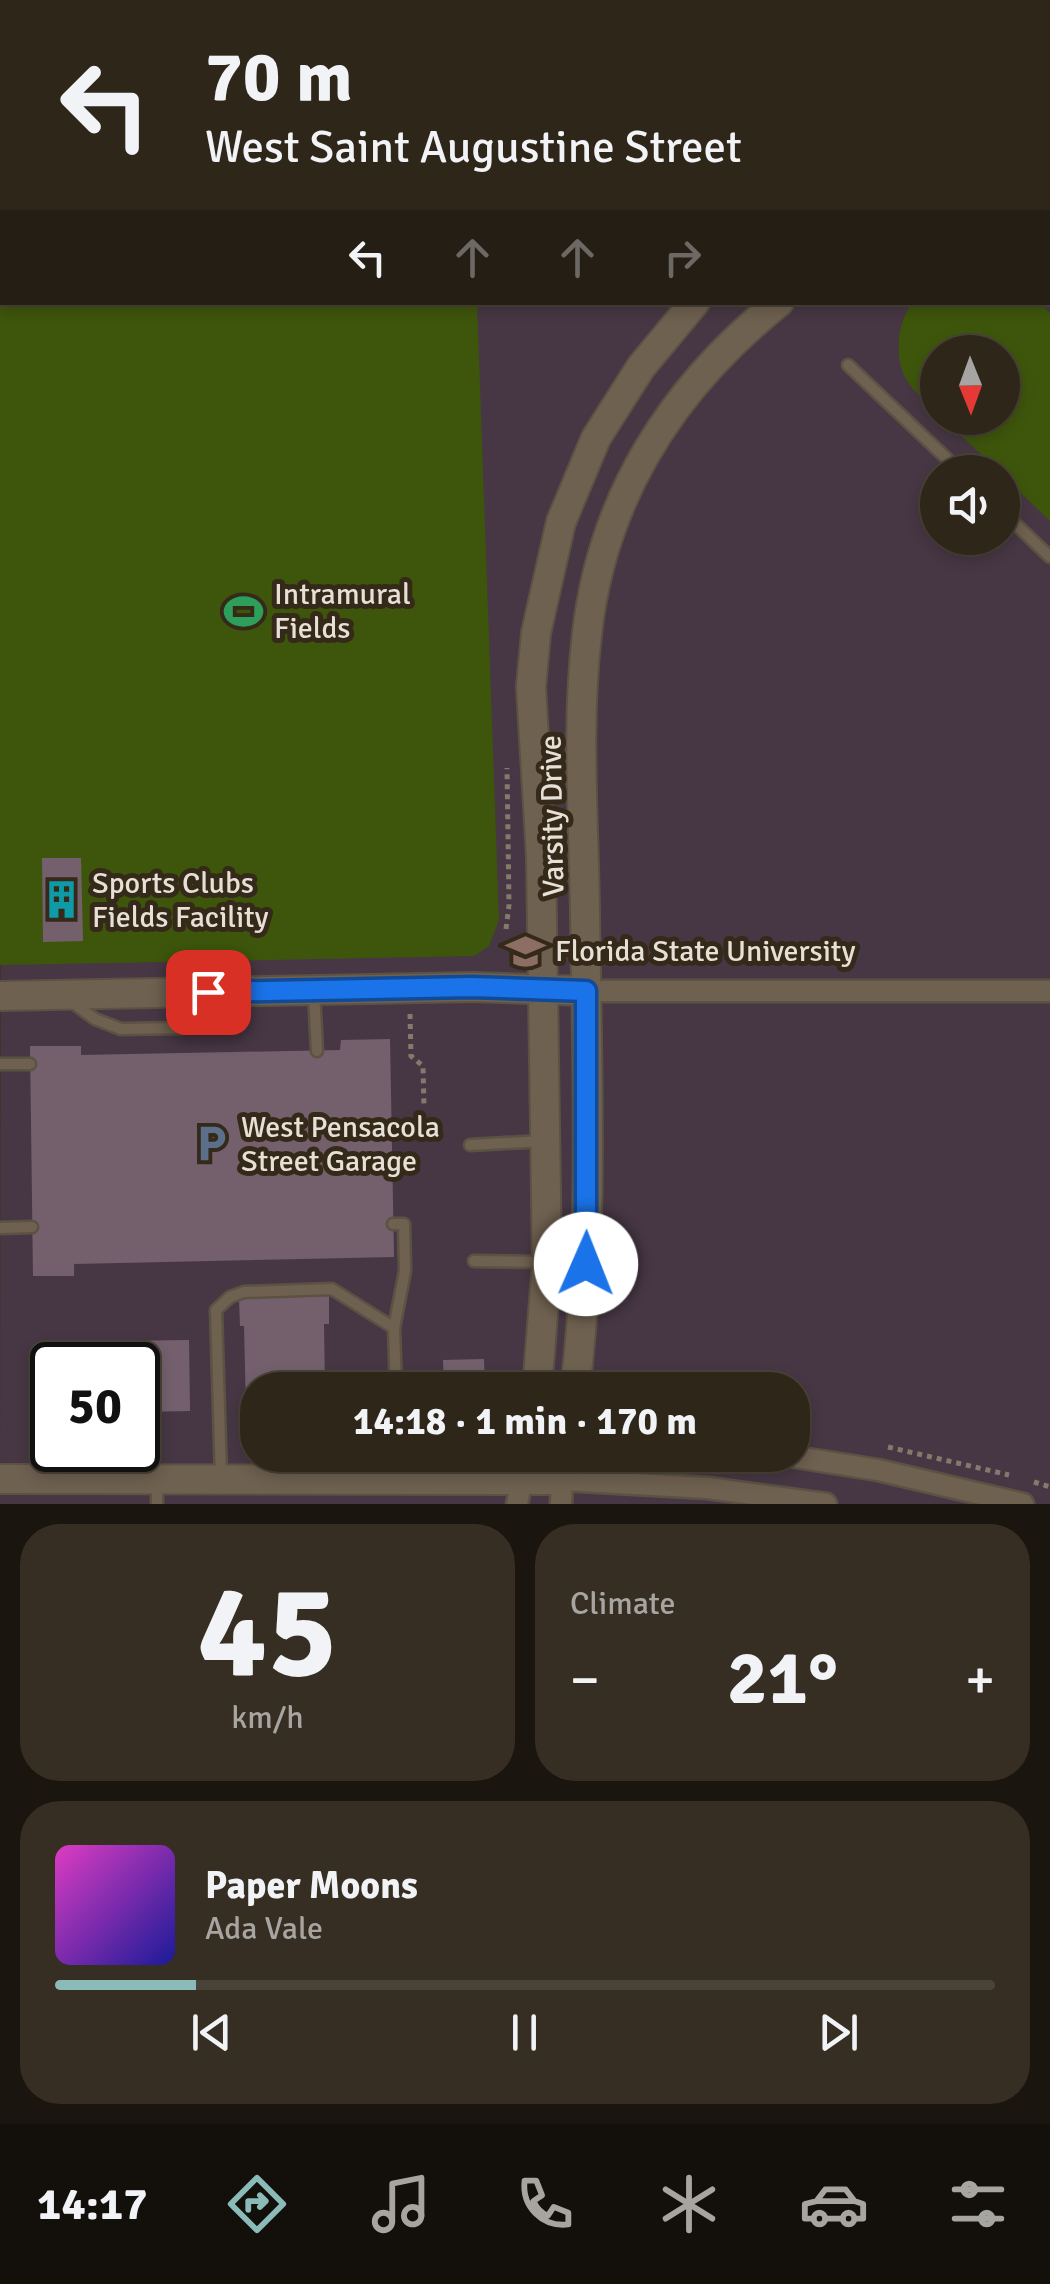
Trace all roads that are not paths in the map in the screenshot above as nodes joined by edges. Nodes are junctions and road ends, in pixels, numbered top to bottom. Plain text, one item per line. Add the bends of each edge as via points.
1 (693, 305) edge
2 (776, 305) edge
3 (848, 365) dead end
4 (943, 455) edge
5 (1020, 529) edge
6 (1050, 557) edge
7 (543, 989) junction
8 (314, 990) junction
9 (586, 991) junction
10 (1050, 991) edge
11 (0, 996) edge
12 (317, 1050) dead end
13 (0, 1064) edge
14 (30, 1064) dead end
15 (544, 1141) junction
16 (470, 1144) dead end
17 (393, 1224) dead end
18 (0, 1228) edge
19 (32, 1228) dead end
20 (474, 1261) dead end
21 (547, 1262) junction
22 (394, 1328) junction
23 (395, 1372) edge
24 (538, 1372) edge
25 (577, 1372) edge
26 (810, 1459) edge
27 (330, 1472) edge
28 (449, 1472) edge
29 (0, 1479) edge
30 (522, 1479) edge
31 (222, 1480) junction
32 (563, 1480) edge
33 (157, 1492) edge
34 (826, 1504) edge
35 (1023, 1504) edge

1 - 7 main road, Varsity Drive via 641,367 596,438 549,562 530,687
2 - 9 main road, Varsity Drive via 662,423 607,544 583,677
3 - 4 lane
5 - 6 lane
7 - 8 main road
7 - 9 main road
7 - 15 main road, Varsity Drive
8 - 11 main road
8 - 12 lane
9 - 10 street
9 - 25 main road, Varsity Drive via 586,1264
13 - 14 lane
15 - 16 lane
15 - 21 main road, Varsity Drive
17 - 22 lane via 404,1224 405,1271
18 - 19 lane
20 - 21 lane
21 - 24 main road, Varsity Drive
22 - 23 lane
22 - 31 lane via 332,1290 230,1296 216,1310
26 - 35 street
27 - 31 main road
28 - 30 main road
29 - 33 main road
30 - 32 main road
31 - 33 main road
32 - 34 street via 708,1488

